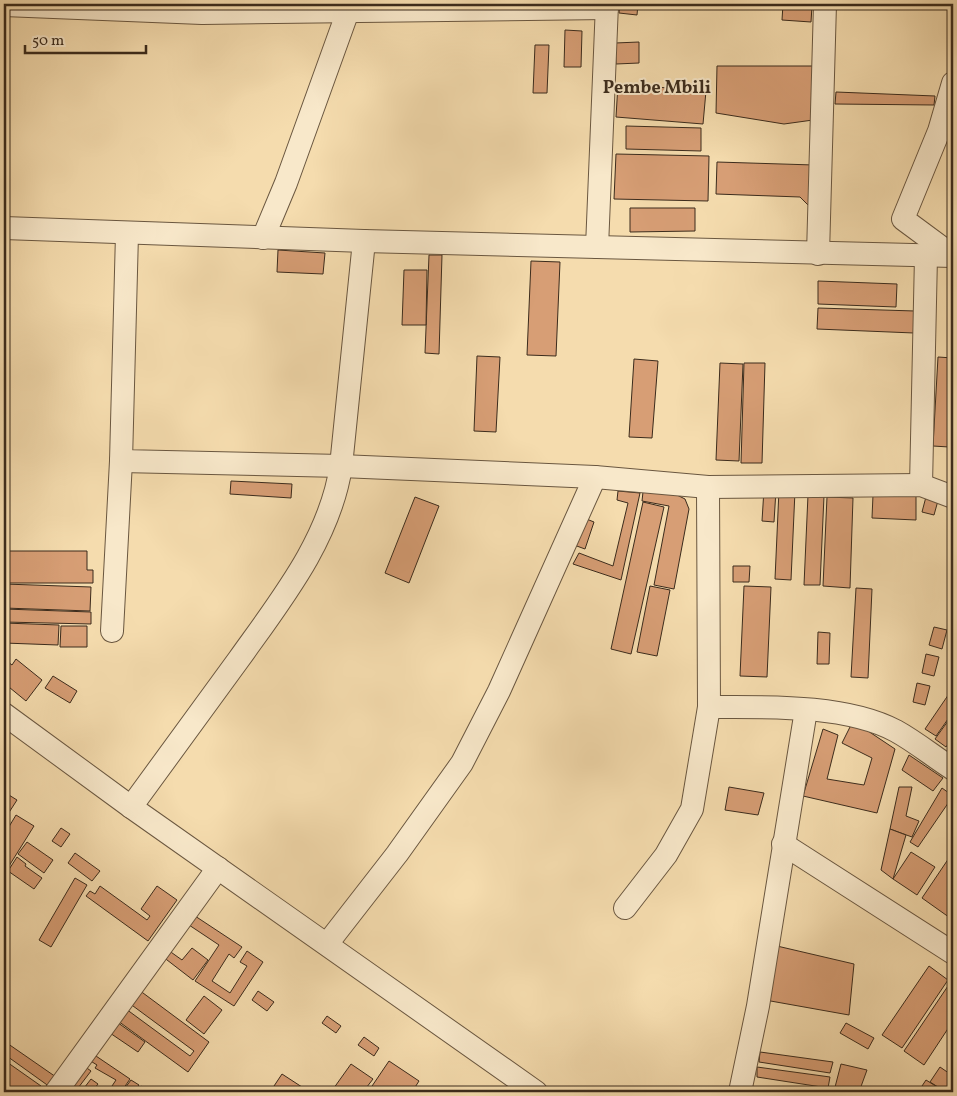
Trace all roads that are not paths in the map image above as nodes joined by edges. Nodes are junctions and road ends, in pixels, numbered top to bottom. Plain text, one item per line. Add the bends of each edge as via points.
1 (825, 4) edge
2 (4, 5) edge
3 (607, 6) edge
4 (348, 11) junction
5 (953, 83) edge
6 (4, 228) edge
7 (127, 234) junction
8 (263, 238) junction
9 (364, 241) junction
10 (596, 247) junction
11 (818, 254) junction
12 (926, 256) junction
13 (121, 461) junction
14 (341, 466) junction
15 (595, 477) junction
16 (921, 485) junction
17 (708, 487) junction
18 (953, 497) edge
19 (112, 631) dead end
20 (709, 707) junction
21 (806, 710) junction
22 (4, 714) edge
23 (953, 769) edge
24 (131, 807) junction
25 (783, 844) junction
26 (218, 868) junction
27 (625, 908) dead end
28 (327, 944) junction
29 (953, 953) edge
30 (56, 1092) edge
31 (536, 1092) edge
32 (740, 1092) edge

1 - 11 street
2 - 4 street via 202,12
3 - 4 street
3 - 10 street
4 - 8 street
5 - 12 street via 939,131 902,219 953,256
6 - 7 street
7 - 8 street
7 - 13 street
8 - 9 street
9 - 10 street
9 - 14 street
10 - 11 street
11 - 12 street
12 - 16 street
13 - 14 street
13 - 19 street
14 - 15 street
14 - 24 street via 338,488 326,524 282,598
15 - 17 street
15 - 28 street via 499,691 462,763
16 - 17 street
16 - 18 street
17 - 20 street
20 - 21 street
20 - 27 street via 692,810 666,855
21 - 23 street via 863,718 896,731
21 - 25 street
22 - 24 street
24 - 26 street
25 - 29 street
25 - 32 street via 758,1006
26 - 28 street
26 - 30 street
28 - 31 street

